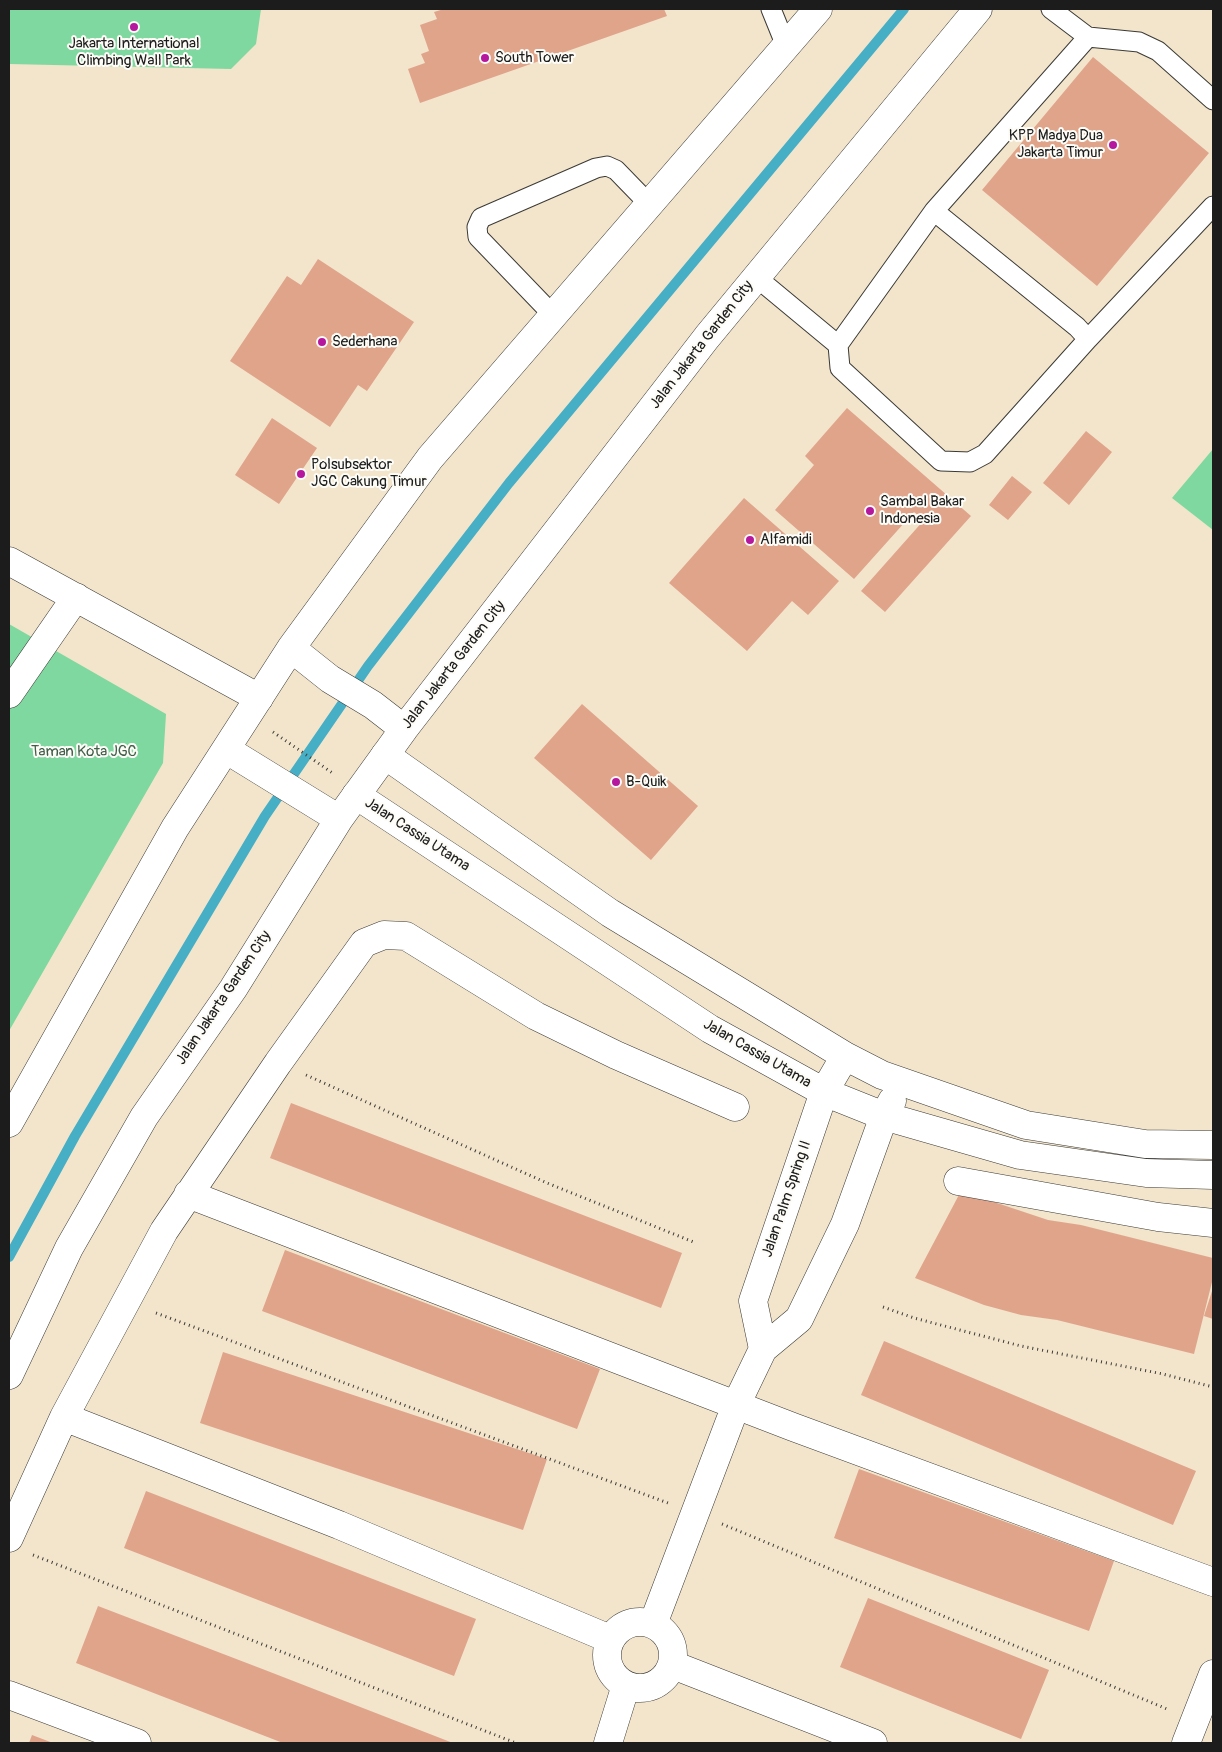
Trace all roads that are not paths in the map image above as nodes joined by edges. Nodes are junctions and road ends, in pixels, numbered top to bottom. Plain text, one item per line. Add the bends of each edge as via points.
1 (771, 9) edge
2 (818, 9) edge
3 (978, 9) edge
4 (1051, 9) edge
5 (1088, 37) junction
6 (786, 46) junction
7 (1213, 100) edge
8 (649, 204) junction
9 (1213, 206) edge
10 (934, 211) junction
11 (756, 277) junction
12 (553, 315) junction
13 (1088, 339) junction
14 (838, 345) junction
15 (9, 562) edge
16 (76, 597) junction
17 (291, 648) junction
18 (9, 694) edge
19 (259, 698) junction
20 (404, 729) junction
21 (227, 750) junction
22 (385, 755) junction
23 (356, 795) junction
24 (339, 819) junction
25 (845, 1056) junction
26 (902, 1083) junction
27 (824, 1092) junction
28 (735, 1107) dead end
29 (884, 1116) junction
30 (9, 1123) edge
31 (1213, 1145) edge
32 (1213, 1175) edge
33 (958, 1181) dead end
34 (188, 1194) junction
35 (1213, 1223) edge
36 (763, 1348) junction
37 (9, 1375) edge
38 (736, 1405) junction
39 (64, 1417) junction
40 (18, 1546) edge
41 (1213, 1582) edge
42 (653, 1624) junction
43 (610, 1639) junction
44 (672, 1665) junction
45 (1213, 1674) edge
46 (626, 1685) junction
47 (9, 1695) edge
48 (1191, 1732) edge
49 (138, 1743) edge
50 (608, 1743) edge
51 (872, 1743) edge

1 - 6 lane
2 - 6 street
3 - 11 street, Jalan Jakarta Garden City
4 - 5 lane
5 - 7 lane via 1139,42 1158,51
5 - 10 lane
6 - 8 street
8 - 12 street
8 - 12 lane via 616,170 607,166 482,218 476,227 478,237
9 - 13 lane
10 - 13 lane
10 - 14 lane
11 - 14 lane
11 - 20 street, Jalan Jakarta Garden City
12 - 17 street via 430,458
13 - 14 lane via 985,454 970,462 956,463 941,461 840,368
15 - 16 street
16 - 18 street
16 - 19 street
17 - 19 street
17 - 20 street
19 - 21 street
20 - 22 street, Jalan Jakarta Garden City
21 - 24 street
21 - 30 street via 175,828
22 - 23 street, Jalan Jakarta Garden City
22 - 25 street via 610,913
23 - 24 street, Jalan Jakarta Garden City
23 - 27 street, Jalan Cassia Utama via 710,1029
24 - 37 street, Jalan Jakarta Garden City via 233,988 144,1117 69,1248
25 - 26 street
25 - 27 street, Jalan Palm Spring II
26 - 29 street
26 - 31 street via 1026,1125 1145,1144
27 - 29 street, Jalan Cassia Utama
27 - 36 street, Jalan Palm Spring II via 753,1300
28 - 34 street via 536,1016 406,936 384,935 364,943
29 - 32 street, Jalan Cassia Utama via 1020,1155 1146,1173
29 - 36 street via 844,1224 799,1319
33 - 35 street
34 - 38 street
34 - 39 street via 124,1302
36 - 38 street
38 - 41 street
38 - 42 street
39 - 40 street
39 - 43 street via 339,1525
42 - 43 street via 641,1621 629,1624
42 - 44 street via 671,1640 674,1652
43 - 46 street via 606,1652 608,1666
44 - 46 street via 667,1675 654,1685 636,1688
44 - 51 street
45 - 48 street
46 - 50 street
47 - 49 street

